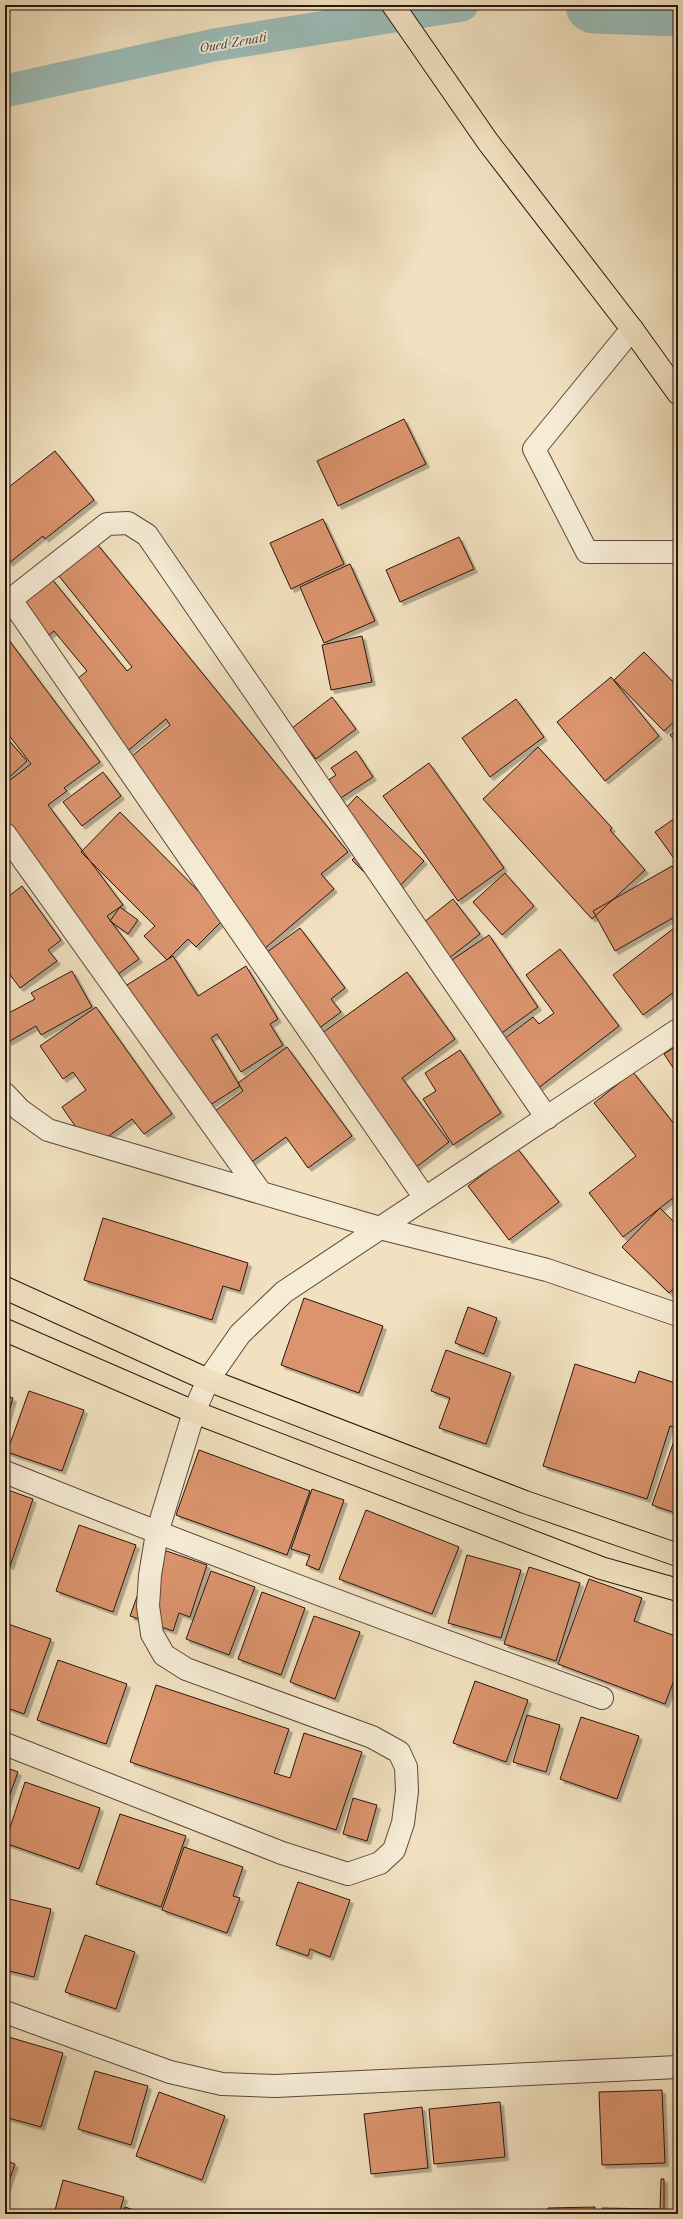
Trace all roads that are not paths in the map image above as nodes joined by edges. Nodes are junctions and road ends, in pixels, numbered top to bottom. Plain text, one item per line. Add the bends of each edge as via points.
1 (393, 5) edge
2 (632, 329) junction
3 (678, 393) edge
4 (678, 552) edge
5 (8, 602) edge
6 (5, 834) edge
7 (678, 1030) edge
8 (5, 1094) edge
9 (547, 1118) junction
10 (261, 1193) junction
11 (425, 1198) junction
12 (380, 1228) junction
13 (5, 1288) edge
14 (678, 1315) edge
15 (5, 1330) edge
16 (208, 1380) junction
17 (194, 1412) junction
18 (5, 1472) edge
19 (156, 1533) junction
20 (678, 1554) edge
21 (678, 1590) edge
22 (602, 1698) dead end
23 (5, 1744) edge
24 (5, 2012) edge
25 (678, 2066) edge

1 - 2 main road via 488,142
2 - 3 main road
2 - 4 street via 534,449 587,552
5 - 9 street via 107,524 128,523 147,535
5 - 11 street
6 - 10 street
7 - 9 street
8 - 10 street via 20,1110 48,1130
9 - 11 street
10 - 12 street
11 - 12 street
12 - 14 street via 547,1270
12 - 16 street via 284,1292 240,1334
13 - 16 main road
15 - 17 main road
16 - 17 street
16 - 20 main road via 525,1502
17 - 19 street
17 - 21 main road via 601,1568
18 - 19 street
19 - 22 street via 366,1613
19 - 23 street via 148,1606 152,1634 164,1655 186,1669 372,1737 399,1752 406,1768 407,1791 403,1823 394,1850 380,1863 348,1874 282,1853
24 - 25 street via 170,2072 222,2084 275,2086

